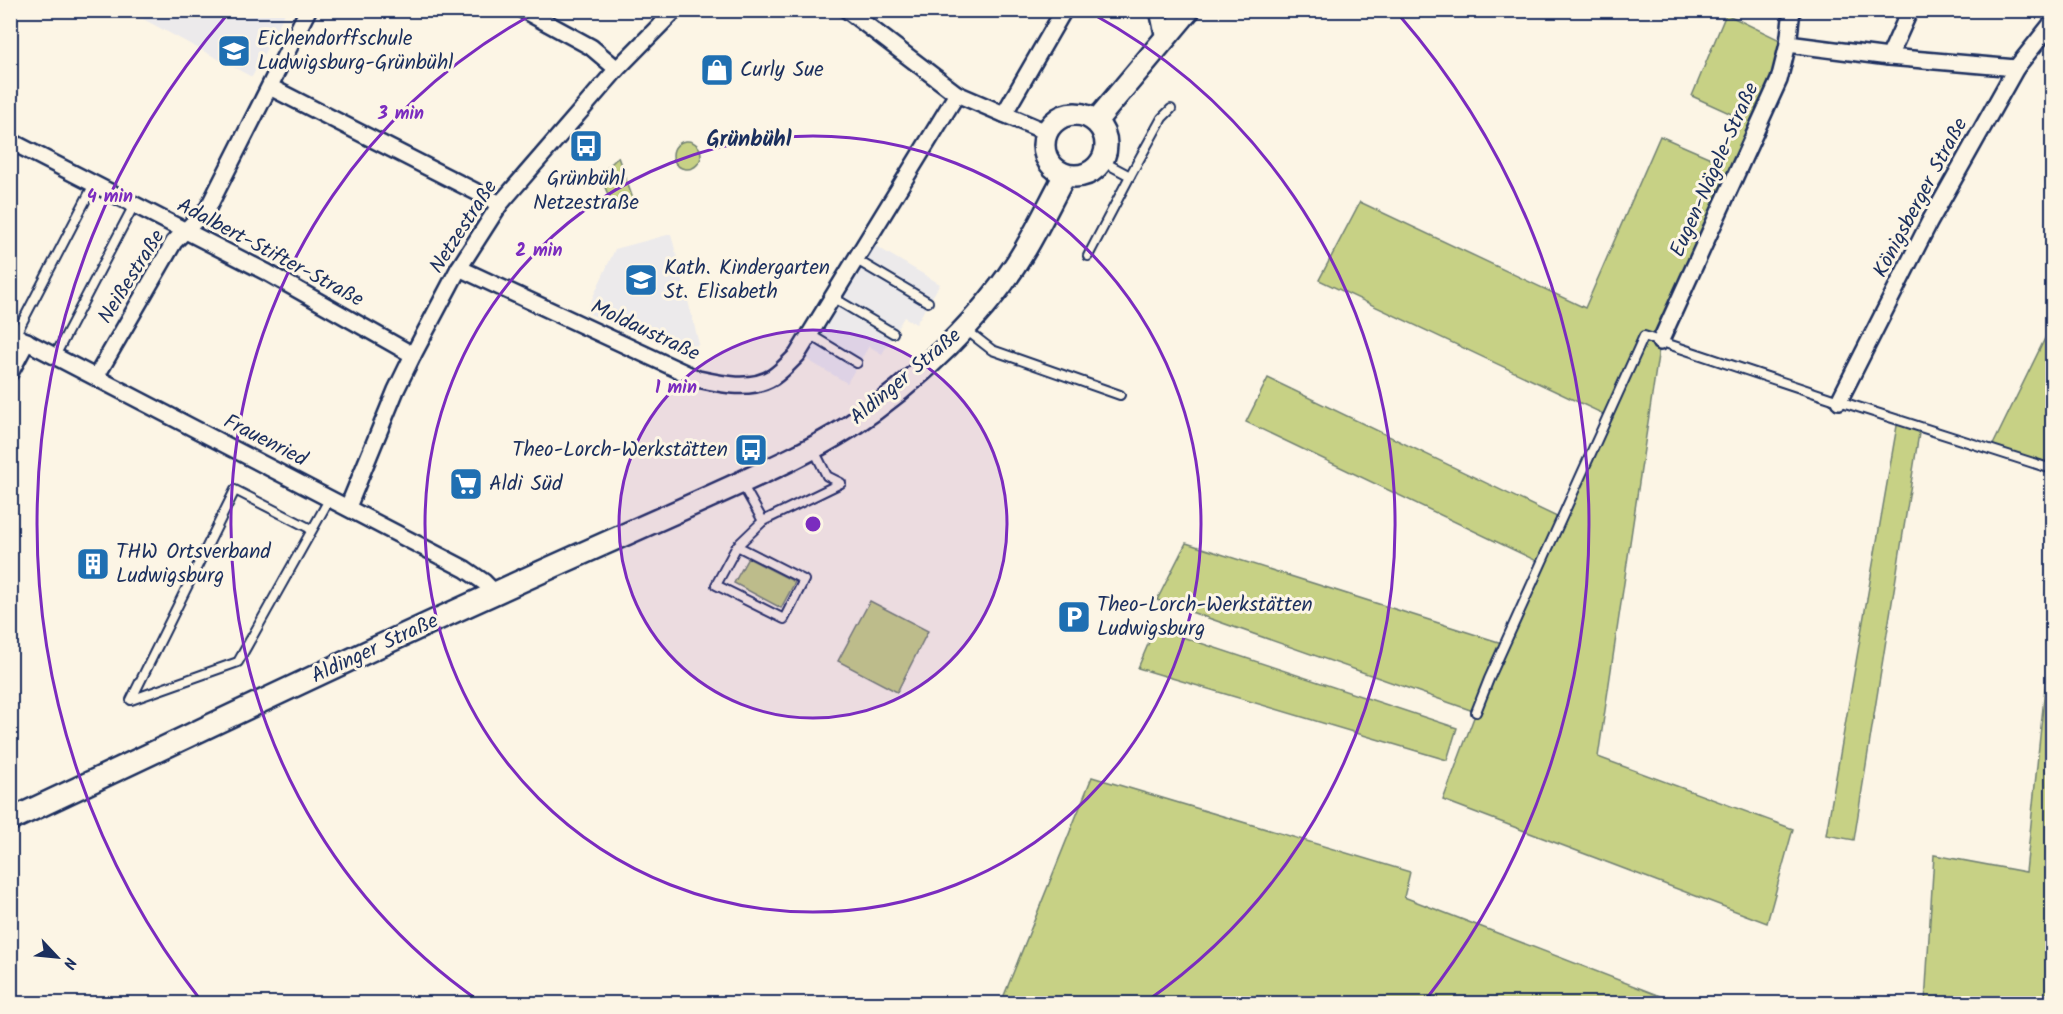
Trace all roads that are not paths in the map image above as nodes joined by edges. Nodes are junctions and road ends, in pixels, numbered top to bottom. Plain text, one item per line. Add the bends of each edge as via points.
1 (308, 10) edge
2 (523, 10) edge
3 (675, 10) edge
4 (847, 10) edge
5 (1064, 10) edge
6 (1158, 10) edge
7 (1189, 10) edge
8 (1792, 10) edge
9 (1910, 10) edge
10 (2052, 23) edge
11 (1164, 39) junction
12 (1788, 44) junction
13 (1889, 57) junction
14 (2016, 68) junction
15 (617, 69) junction
16 (270, 87) junction
17 (957, 94) junction
18 (1171, 109) dead end
19 (1004, 114) junction
20 (1096, 121) junction
21 (1047, 132) junction
22 (10, 141) edge
23 (1102, 161) junction
24 (1065, 175) junction
25 (1130, 176) junction
26 (94, 184) junction
27 (500, 204) junction
28 (135, 205) junction
29 (186, 232) junction
30 (1088, 256) dead end
31 (855, 259) junction
32 (459, 268) junction
33 (832, 297) junction
34 (928, 302) dead end
35 (964, 328) junction
36 (893, 333) dead end
37 (810, 334) junction
38 (18, 337) edge
39 (1660, 342) junction
40 (413, 355) junction
41 (55, 356) junction
42 (857, 363) dead end
43 (10, 373) edge
44 (96, 377) junction
45 (1120, 395) dead end
46 (1839, 401) junction
47 (813, 447) junction
48 (2052, 469) edge
49 (741, 483) junction
50 (330, 498) junction
51 (348, 507) junction
52 (763, 521) junction
53 (311, 529) junction
54 (737, 546) junction
55 (495, 593) junction
56 (1476, 712) dead end
57 (10, 820) edge

1 - 16 street, Neißestraße
2 - 15 street via 591,47
3 - 15 street, Netzestraße
4 - 17 street
5 - 19 street
6 - 11 street
7 - 11 main road
8 - 12 street, Eugen-Nägele-Straße
9 - 13 street
10 - 14 street, Königsberger Straße
11 - 20 main road
12 - 13 street
12 - 39 street, Eugen-Nägele-Straße via 1779,80
13 - 14 street
14 - 46 street, Königsberger Straße via 1929,224
15 - 27 street, Netzestraße
16 - 27 street
16 - 29 street, Neißestraße via 208,208
17 - 19 street
17 - 31 street, Moldaustraße
18 - 25 lane
19 - 21 street
20 - 21 main road via 1078,113 1068,114 1059,117
20 - 23 main road via 1106,140
21 - 24 main road via 1045,153 1055,170
22 - 26 street, Adalbert-Stifter-Straße
23 - 24 main road via 1090,173
23 - 25 lane
24 - 35 main road, Aldinger Straße via 1025,249
25 - 30 lane
26 - 28 street, Adalbert-Stifter-Straße
26 - 38 lane
27 - 32 street, Netzestraße
28 - 29 street, Adalbert-Stifter-Straße
28 - 41 lane
29 - 40 street, Adalbert-Stifter-Straße via 268,273
29 - 44 street, Neißestraße via 174,242
31 - 33 street, Moldaustraße
31 - 34 lane
32 - 37 street, Moldaustraße via 688,374 724,385 752,384 772,378 797,355
32 - 40 street, Netzestraße
33 - 36 lane
33 - 37 street, Moldaustraße
35 - 45 lane via 992,350
35 - 47 main road, Aldinger Straße via 896,391
37 - 42 lane
38 - 41 street, Frauenried
38 - 43 street
39 - 46 lane
39 - 56 lane via 1644,336
40 - 51 street, Netzestraße
41 - 44 street, Frauenried
44 - 50 street, Frauenried
46 - 48 lane
47 - 49 main road, Aldinger Straße
47 - 52 lane via 827,476 841,483
49 - 52 lane
49 - 55 main road, Aldinger Straße
50 - 51 street, Frauenried
50 - 53 lane
51 - 55 street, Frauenried via 465,569
52 - 54 lane
53 - 53 lane via 238,662 132,700 235,490
54 - 54 lane via 716,585 784,619 804,580
55 - 57 main road, Aldinger Straße

